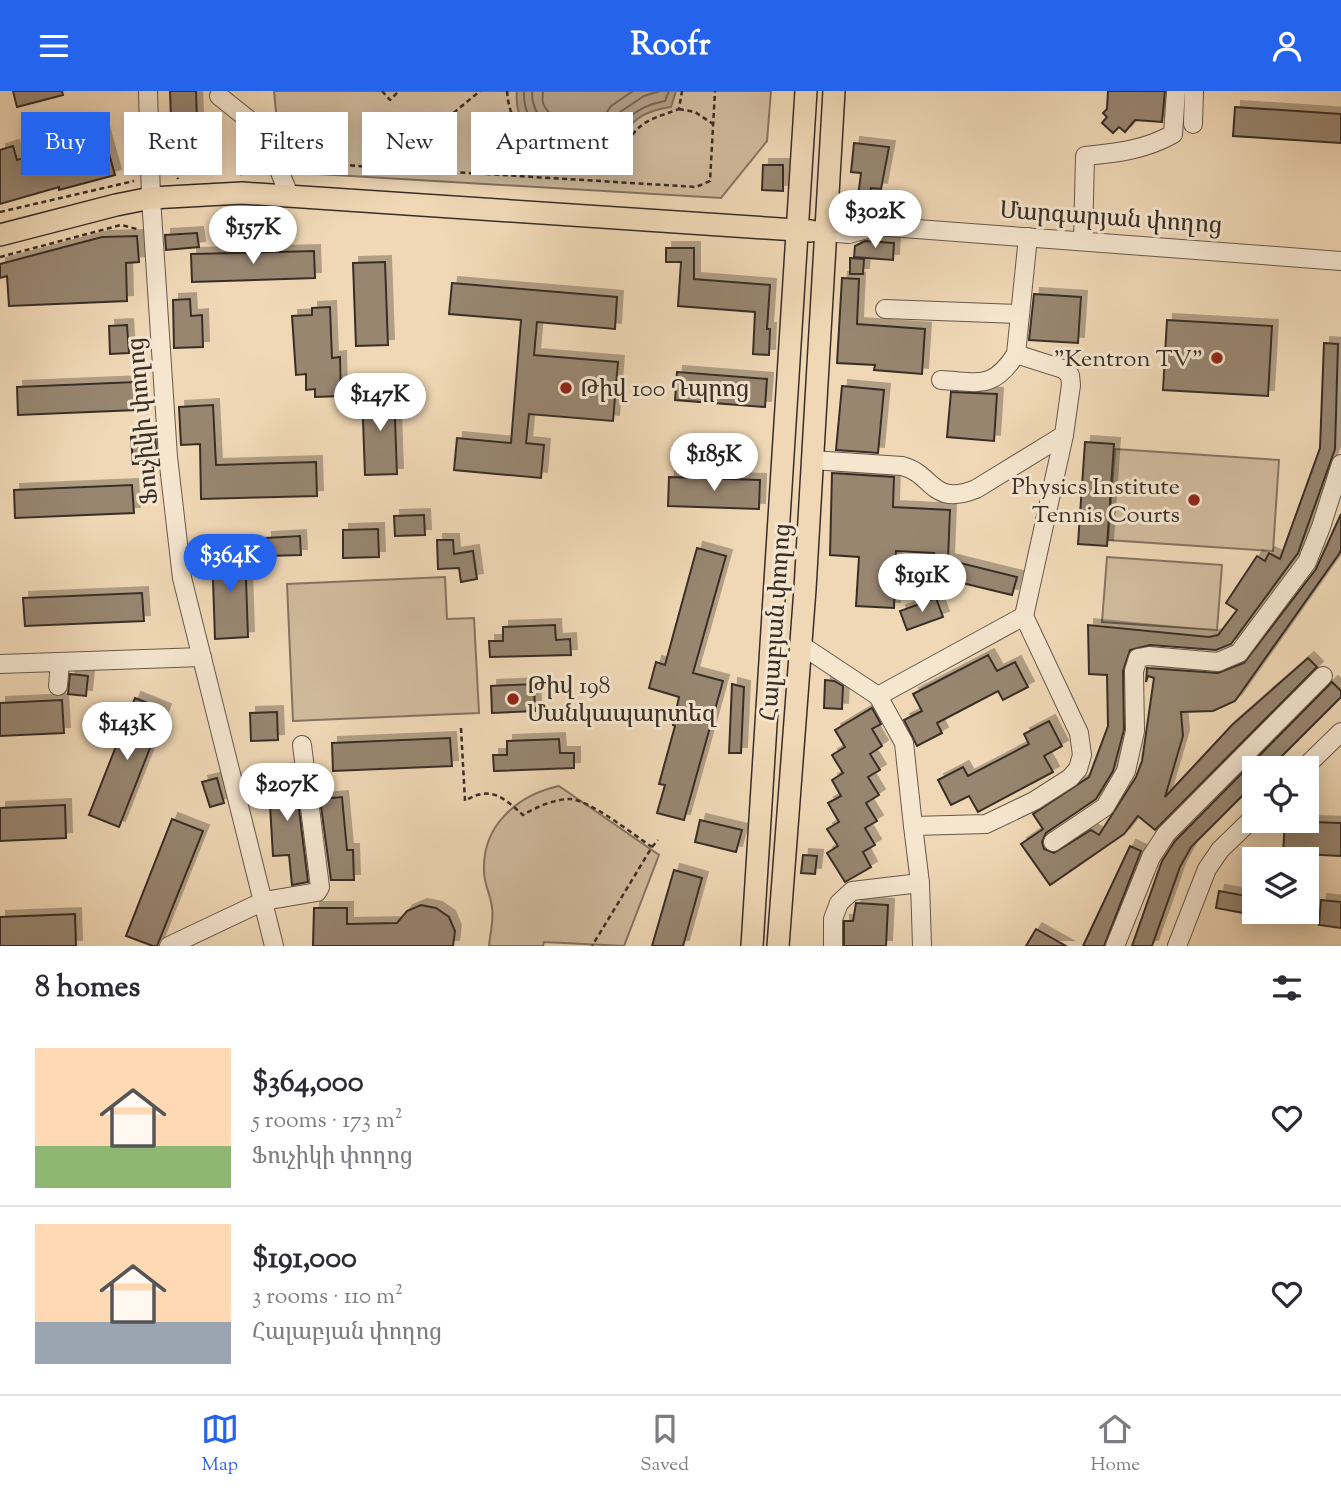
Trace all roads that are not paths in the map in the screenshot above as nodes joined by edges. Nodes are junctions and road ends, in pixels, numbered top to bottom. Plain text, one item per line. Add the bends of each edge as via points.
1 (148, 91) edge
2 (806, 91) edge
3 (834, 91) edge
4 (1176, 91) edge
5 (1195, 91) edge
6 (219, 96) dead end
7 (1193, 124) dead end
8 (287, 190) junction
9 (146, 191) junction
10 (797, 224) junction
11 (825, 226) junction
12 (0, 233) edge
13 (1028, 237) junction
14 (1083, 241) junction
15 (1341, 261) edge
16 (885, 309) dead end
17 (1020, 314) junction
18 (1016, 354) junction
19 (941, 380) dead end
20 (1064, 435) junction
21 (812, 460) junction
22 (1341, 464) edge
23 (1024, 616) junction
24 (801, 645) junction
25 (202, 657) junction
26 (60, 662) junction
27 (0, 663) edge
28 (1323, 676) dead end
29 (58, 686) dead end
30 (878, 696) junction
31 (1341, 732) edge
32 (302, 745) dead end
33 (1316, 756) edge
34 (913, 826) junction
35 (1242, 829) edge
36 (1054, 842) dead end
37 (920, 883) junction
38 (264, 901) junction
39 (204, 929) junction
40 (169, 946) edge
41 (195, 946) edge
42 (274, 946) edge
43 (752, 946) edge
44 (778, 946) edge
45 (833, 946) edge
46 (922, 946) edge
47 (1115, 946) edge
48 (1177, 946) edge

1 - 9 street, Ֆուչիկի փողոց
2 - 10 main road, Հալաբյան փողոց
3 - 11 main road, Հալաբյան փողոց
4 - 14 street via 1173,134 1129,151 1085,156
5 - 7 street
6 - 8 street via 266,137
8 - 9 main road, Մարգարյան փողոց
8 - 10 main road, Մարգարյան փողոց via 381,191
9 - 10 main road, Մարգարյան փողոց
9 - 12 main road, Մարգարյան փողոց via 116,205
9 - 25 street, Ֆուչիկի փողոց via 182,578
10 - 11 main road, Մարգարյան փողոց
10 - 43 main road, Հալաբյան փողոց
11 - 13 street, Մարգարյան փողոց via 849,234 877,226
11 - 21 main road, Հալաբյան փողոց
13 - 14 street, Մարգարյան փողոց
13 - 17 street
14 - 15 street, Մարգարյան փողոց
16 - 17 street
17 - 18 street
18 - 19 street via 1005,372 984,383
18 - 20 street via 1063,369 1070,376
20 - 21 street via 963,494 945,494 902,466
20 - 23 street
21 - 24 main road, Հալաբյան փողոց
22 - 36 street via 1307,562 1239,653 1218,662 1138,658 1135,731 1126,771 1105,807
23 - 30 street
23 - 34 street via 1079,733 1082,755 1078,769 1034,801 986,824
24 - 30 street
24 - 44 main road, Հալաբյան փողոց
25 - 26 street
25 - 38 street, Ֆուչիկի փողոց
26 - 27 street
26 - 29 street
28 - 47 street via 1166,834 1151,857
30 - 34 street via 904,744
31 - 33 street
32 - 38 street via 320,887 314,894
34 - 37 street
35 - 48 street via 1207,869
37 - 45 street via 852,891 833,919
37 - 46 street
38 - 39 street
38 - 42 street, Ֆուչիկի փողոց
39 - 40 street
39 - 41 street

